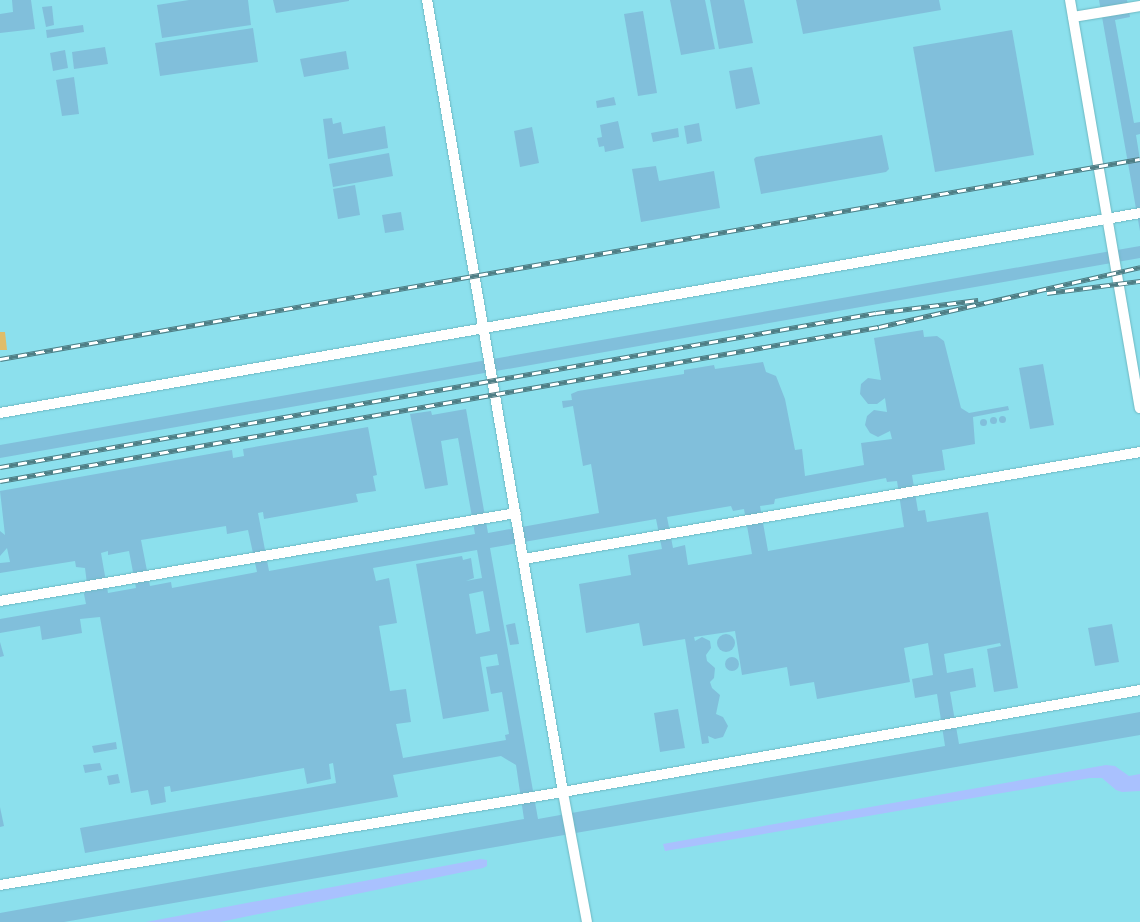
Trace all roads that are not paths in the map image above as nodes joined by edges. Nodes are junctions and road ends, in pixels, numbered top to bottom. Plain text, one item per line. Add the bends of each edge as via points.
1 (427, 0) edge
2 (1070, 0) edge
3 (1140, 6) edge
4 (1073, 17) junction
5 (1140, 213) edge
6 (1108, 218) junction
7 (484, 327) junction
8 (1140, 408) edge
9 (0, 413) edge
10 (1140, 452) edge
11 (516, 513) junction
12 (524, 559) junction
13 (0, 602) edge
14 (1140, 690) edge
15 (563, 792) junction
16 (0, 885) edge
17 (587, 922) edge

1 - 7 lane
2 - 4 lane
3 - 4 lane
4 - 6 lane
5 - 6 lane
6 - 7 lane
6 - 8 lane
7 - 9 lane
7 - 11 lane
10 - 12 lane
11 - 12 lane
11 - 13 lane
12 - 15 lane
14 - 15 lane
15 - 16 lane
15 - 17 lane

